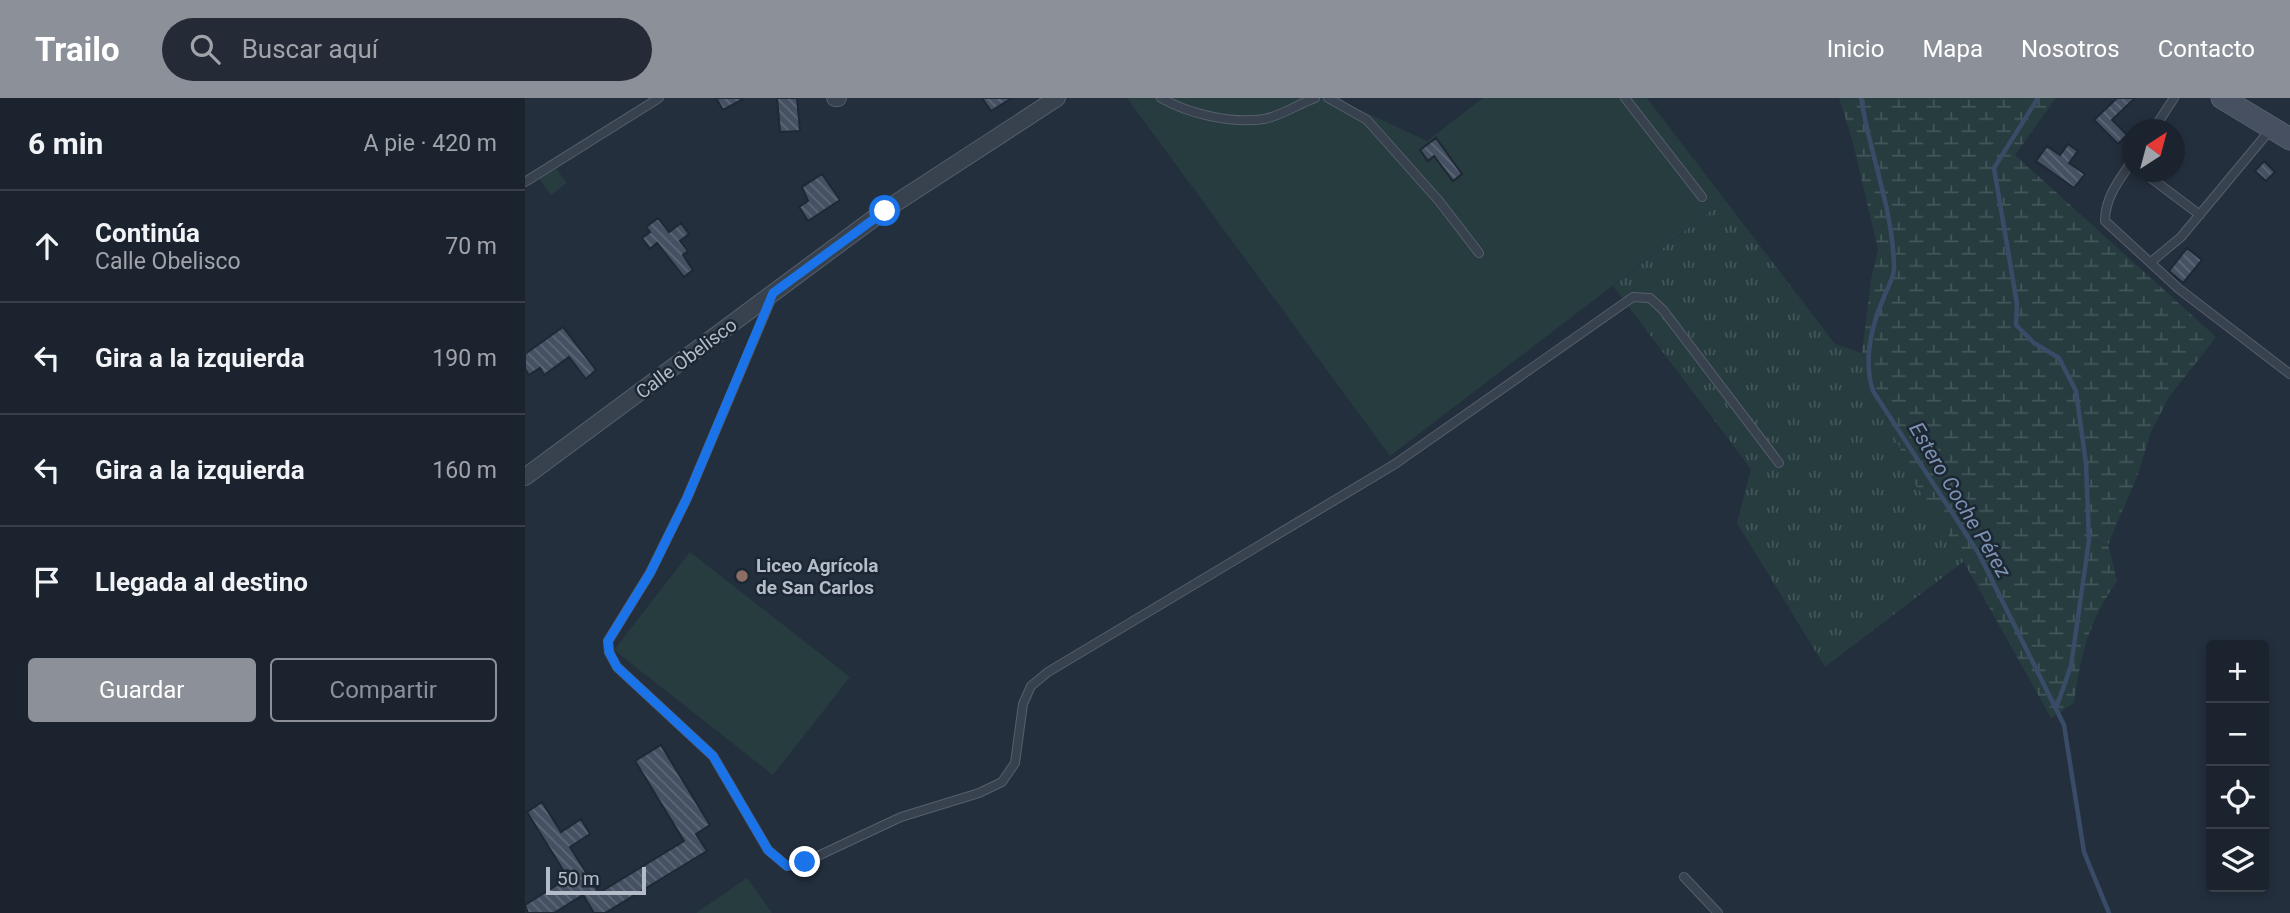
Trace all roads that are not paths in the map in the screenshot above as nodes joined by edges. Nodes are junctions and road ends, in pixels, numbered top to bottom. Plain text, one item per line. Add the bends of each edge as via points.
1 (659, 98) edge
2 (1057, 98) edge
3 (1161, 98) edge
4 (1315, 98) edge
5 (1328, 98) edge
6 (1626, 98) edge
7 (2174, 98) edge
8 (2222, 98) edge
9 (2160, 119) edge
10 (2281, 134) edge
11 (2122, 176) edge
12 (525, 182) edge
13 (2156, 182) edge
14 (1702, 197) dead end
15 (2200, 215) junction
16 (1479, 253) dead end
17 (2151, 262) junction
18 (773, 293) junction
19 (2290, 374) edge
20 (1779, 463) dead end
21 (525, 477) edge
22 (1684, 877) dead end
23 (1718, 913) edge

1 - 12 lane
2 - 18 street, Calle Obelisco via 885,211
3 - 4 lane via 1237,120 1265,119
5 - 16 lane via 1367,120
6 - 14 lane
7 - 9 lane
8 - 10 main road
10 - 15 lane
11 - 17 lane via 2105,208 2105,221
13 - 15 lane
15 - 17 lane
17 - 19 lane
18 - 20 lane via 687,498 650,573 608,641 617,667 713,756 768,850 787,866 901,817 1002,782 1015,763 1023,704 1031,686 1048,672 1395,464 1633,297 1650,298 1663,310
18 - 21 street, Calle Obelisco
22 - 23 lane

